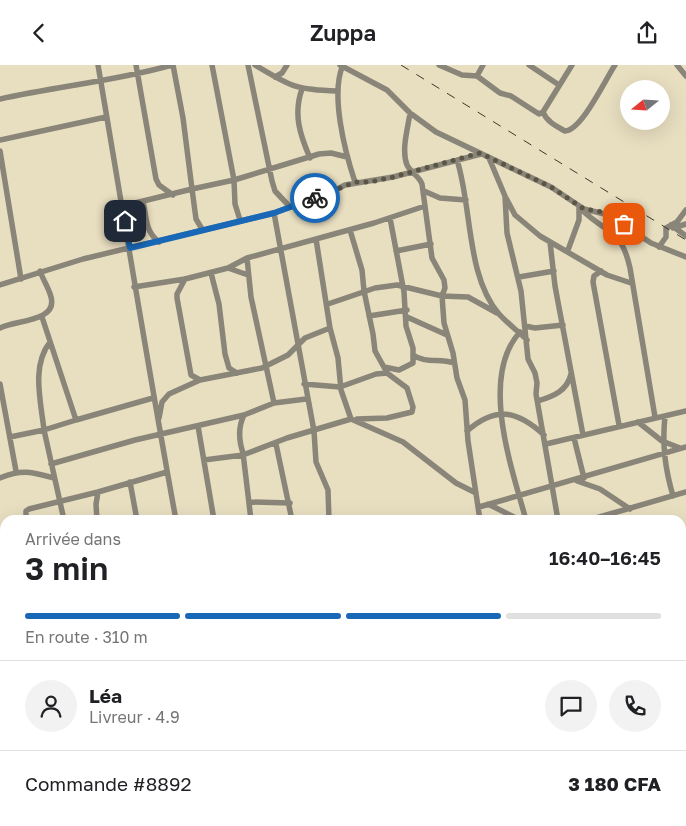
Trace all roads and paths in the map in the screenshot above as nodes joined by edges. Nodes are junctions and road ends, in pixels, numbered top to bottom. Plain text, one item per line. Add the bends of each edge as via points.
1 (98, 65) edge
2 (136, 65) edge
3 (172, 65) edge
4 (212, 65) edge
5 (248, 65) edge
6 (255, 65) edge
7 (287, 65) edge
8 (342, 65) edge
9 (439, 65) edge
10 (483, 65) edge
11 (529, 65) edge
12 (572, 65) edge
13 (615, 65) edge
14 (677, 65) edge
15 (137, 75) junction
16 (477, 76) junction
17 (686, 76) edge
18 (275, 77) junction
19 (100, 79) junction
20 (560, 85) junction
21 (302, 89) junction
22 (337, 91) junction
23 (0, 99) edge
24 (543, 111) junction
25 (410, 113) junction
26 (106, 117) junction
27 (0, 140) edge
28 (0, 151) edge
29 (480, 153) junction
30 (348, 157) junction
31 (310, 158) junction
32 (489, 158) junction
33 (457, 160) junction
34 (269, 170) junction
35 (413, 172) junction
36 (234, 180) junction
37 (355, 182) junction
38 (192, 189) junction
39 (424, 191) junction
40 (173, 195) junction
41 (505, 196) junction
42 (466, 200) junction
43 (143, 202) junction
44 (425, 206) junction
45 (122, 207) junction
46 (290, 207) junction
47 (579, 207) junction
48 (686, 210) edge
49 (274, 213) junction
50 (587, 215) junction
51 (390, 218) junction
52 (579, 219) junction
53 (240, 220) junction
54 (686, 225) edge
55 (672, 226) junction
56 (202, 229) junction
57 (350, 230) junction
58 (686, 236) edge
59 (316, 239) junction
60 (159, 242) junction
61 (550, 242) junction
62 (431, 244) junction
63 (659, 247) junction
64 (130, 248) junction
65 (281, 250) junction
66 (396, 251) junction
67 (568, 251) junction
68 (686, 257) edge
69 (247, 258) junction
70 (228, 268) junction
71 (40, 271) junction
72 (554, 271) junction
73 (601, 271) junction
74 (212, 273) junction
75 (248, 275) junction
76 (519, 277) junction
77 (21, 279) junction
78 (185, 279) junction
79 (631, 283) junction
80 (0, 285) edge
81 (134, 287) junction
82 (404, 287) junction
83 (364, 291) junction
84 (442, 296) junction
85 (328, 304) junction
86 (407, 313) junction
87 (499, 314) junction
88 (369, 316) junction
89 (42, 317) junction
90 (563, 325) junction
91 (525, 326) junction
92 (0, 328) edge
93 (330, 328) junction
94 (520, 332) junction
95 (447, 335) junction
96 (527, 340) junction
97 (50, 342) junction
98 (297, 345) junction
99 (414, 355) junction
100 (454, 363) junction
101 (265, 366) junction
102 (385, 370) junction
103 (572, 372) junction
104 (237, 373) junction
105 (200, 380) junction
106 (304, 383) junction
107 (0, 384) edge
108 (340, 387) junction
109 (153, 397) junction
110 (306, 399) junction
111 (538, 401) junction
112 (274, 403) junction
113 (686, 411) edge
114 (501, 413) junction
115 (244, 415) junction
116 (665, 416) junction
117 (654, 417) junction
118 (353, 419) junction
119 (158, 420) junction
120 (76, 421) junction
121 (638, 422) junction
122 (198, 425) junction
123 (619, 425) junction
124 (44, 430) junction
125 (314, 431) junction
126 (467, 431) junction
127 (162, 434) junction
128 (544, 435) junction
129 (583, 435) junction
130 (10, 437) junction
131 (574, 437) junction
132 (662, 441) junction
133 (276, 444) junction
134 (546, 444) junction
135 (684, 448) edge
136 (663, 453) junction
137 (243, 455) junction
138 (204, 460) junction
139 (51, 464) junction
140 (16, 471) junction
141 (167, 472) junction
142 (0, 478) edge
143 (54, 478) junction
144 (584, 478) junction
145 (574, 480) junction
146 (130, 482) junction
147 (553, 485) junction
148 (98, 492) junction
149 (686, 492) edge
150 (476, 493) junction
151 (519, 495) junction
152 (673, 496) junction
153 (58, 501) junction
154 (249, 502) junction
155 (290, 503) junction
156 (488, 504) junction
157 (479, 507) junction
158 (630, 509) junction
159 (26, 515) edge
160 (62, 515) edge
161 (97, 515) edge
162 (136, 515) edge
163 (175, 515) edge
164 (213, 515) edge
165 (250, 515) edge
166 (291, 515) edge
167 (329, 515) edge
168 (480, 515) edge
169 (510, 515) edge
170 (525, 515) edge
171 (557, 515) edge
172 (608, 515) edge

1 - 19 street
2 - 15 street
3 - 15 street
3 - 38 street
4 - 36 street
5 - 34 street
6 - 18 street
7 - 18 street
8 - 22 street
8 - 25 street via 387,90
9 - 16 street via 462,75
10 - 16 street
11 - 20 street
12 - 20 street
13 - 24 street via 572,130 565,131 555,125 545,118
14 - 17 street
15 - 19 street
15 - 40 street via 156,179
16 - 24 street via 537,113
18 - 21 street
19 - 23 street
19 - 26 street
20 - 24 street
21 - 22 street
21 - 31 street via 298,123
22 - 30 street
25 - 29 street via 428,128
25 - 35 street via 406,159
26 - 27 street
26 - 45 street
28 - 77 street
29 - 32 street
29 - 33 street
30 - 31 street via 331,153
30 - 37 street
31 - 34 street
32 - 41 street
32 - 47 street via 551,187
33 - 35 street
33 - 42 street
34 - 36 street
34 - 46 street via 275,191
35 - 37 street via 370,182
35 - 39 street via 419,177
36 - 38 street
36 - 53 street via 235,204
37 - 46 street
38 - 40 street
38 - 56 street via 196,219
39 - 42 street via 440,197
39 - 44 street
40 - 43 street
41 - 61 street via 515,215
41 - 76 street via 508,233
42 - 87 street via 481,280
43 - 45 street
43 - 60 street via 147,229
44 - 51 street
44 - 62 street
45 - 64 street
46 - 49 street
47 - 50 street
47 - 52 street
47 - 63 street via 609,215
48 - 55 street
49 - 53 street
49 - 65 street
50 - 52 street
50 - 79 street via 620,239 628,260
51 - 57 street
51 - 66 street
52 - 67 street
53 - 56 street
54 - 55 street
55 - 58 street
55 - 63 street via 666,228 666,237
56 - 60 street
57 - 59 street
57 - 83 street via 360,261
59 - 65 street
59 - 85 street
60 - 64 street
61 - 67 street
61 - 72 street
62 - 66 street
62 - 84 street via 432,258 444,280
63 - 68 street
64 - 71 street
64 - 81 street
65 - 69 street
65 - 98 street
66 - 82 street
67 - 73 street
69 - 70 street
69 - 75 street
70 - 74 street
70 - 75 street
71 - 77 street
71 - 89 street via 52,306
72 - 76 street
72 - 90 street
73 - 79 street
73 - 123 street via 592,282
74 - 78 street
74 - 104 street via 225,355 229,368
75 - 101 street
76 - 91 street
77 - 80 street
78 - 81 street
78 - 105 street via 177,298 191,375
79 - 117 street
81 - 109 street
82 - 83 street via 390,285
82 - 84 street
82 - 86 street
83 - 85 street
83 - 88 street
84 - 87 street via 468,297
84 - 95 street
85 - 93 street
86 - 88 street
86 - 95 street
86 - 99 street via 406,326
87 - 94 street
88 - 102 street via 375,351
89 - 92 street
89 - 97 street
90 - 91 street
90 - 103 street
91 - 96 street
93 - 98 street via 304,338
93 - 108 street via 338,358
94 - 96 street
94 - 114 street via 507,355 502,374
95 - 100 street
96 - 111 street
97 - 120 street
97 - 124 street via 39,364
98 - 101 street via 288,355
98 - 106 street
99 - 100 street via 423,361 440,359
99 - 102 street via 409,367
100 - 126 street via 464,400
101 - 104 street
101 - 112 street
102 - 108 street
102 - 118 street via 407,388 412,412 388,418
103 - 111 street via 560,392
103 - 129 street
104 - 105 street
105 - 119 street via 166,396
106 - 108 street
106 - 110 street
107 - 130 street
108 - 118 street via 345,407
109 - 119 street
109 - 120 street
110 - 112 street
110 - 125 street
111 - 128 street
112 - 115 street
113 - 116 street
114 - 126 street via 480,420
114 - 128 street via 525,420
114 - 151 street
115 - 122 street
115 - 137 street via 240,432
116 - 117 street
116 - 132 street
117 - 121 street
118 - 125 street
118 - 150 street via 402,442 456,483
119 - 127 street
120 - 124 street
121 - 123 street
121 - 132 street
122 - 127 street
122 - 138 street
123 - 129 street
124 - 130 street
124 - 139 street
125 - 133 street
125 - 167 street via 316,462 328,489
126 - 150 street
127 - 139 street
127 - 141 street
128 - 134 street
129 - 131 street
130 - 140 street
131 - 134 street
131 - 144 street
132 - 135 street
132 - 136 street
133 - 137 street
133 - 155 street
134 - 147 street
135 - 136 street
136 - 144 street
136 - 152 street
137 - 138 street
137 - 154 street
138 - 164 street
139 - 143 street
140 - 142 street
140 - 143 street
141 - 146 street
141 - 163 street
143 - 153 street
144 - 145 street
145 - 147 street
145 - 158 street via 600,489
146 - 148 street
146 - 162 street
147 - 151 street
147 - 171 street
148 - 153 street
148 - 161 street
149 - 152 street
150 - 157 street
151 - 156 street
151 - 170 street
152 - 158 street
153 - 159 street via 29,509
153 - 160 street
154 - 155 street
154 - 165 street
155 - 166 street
156 - 157 street
156 - 169 street
157 - 168 street
158 - 172 street

